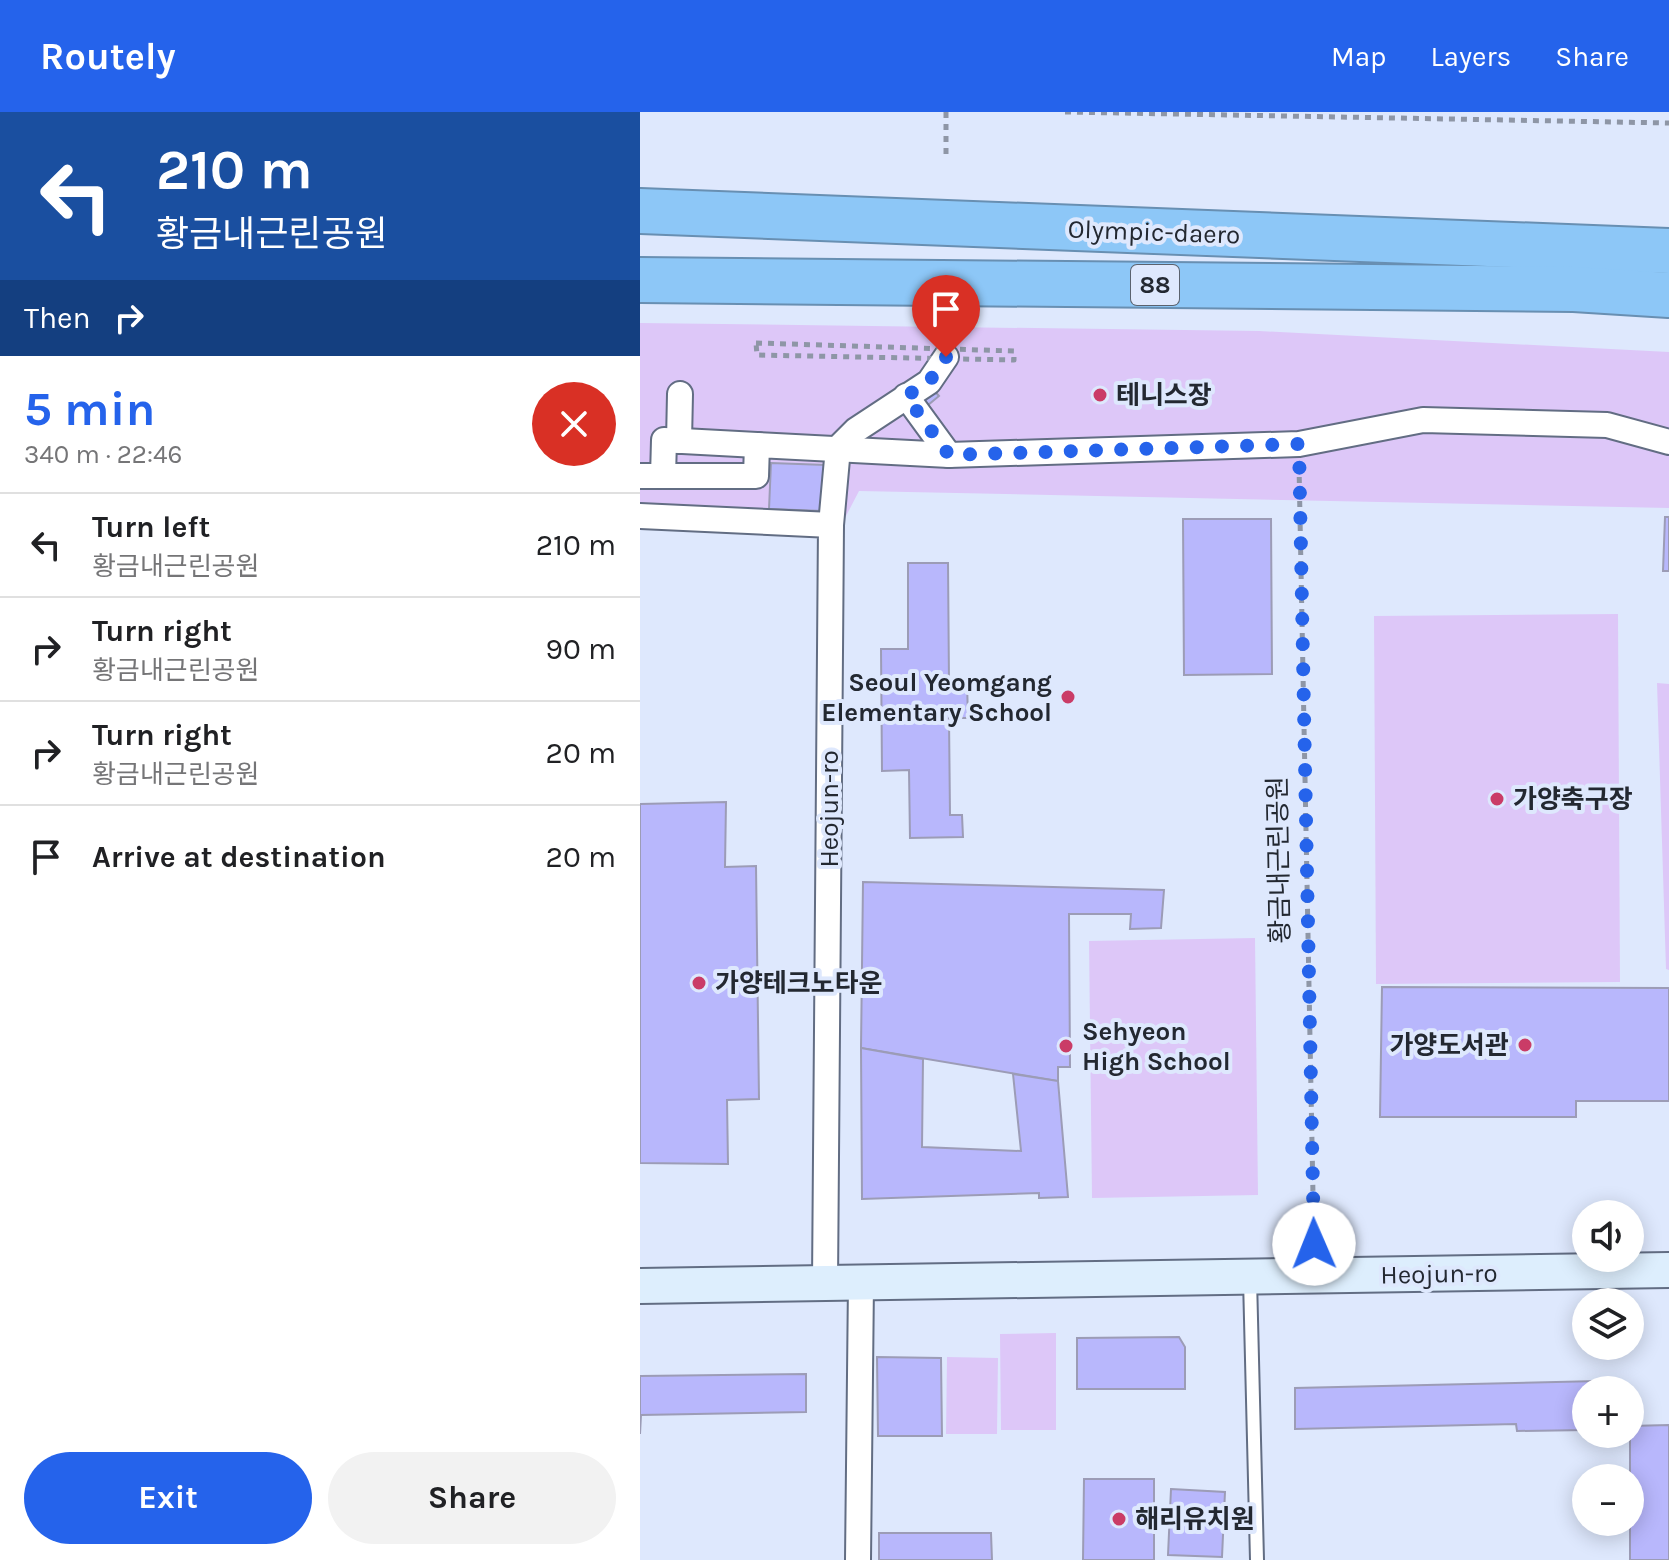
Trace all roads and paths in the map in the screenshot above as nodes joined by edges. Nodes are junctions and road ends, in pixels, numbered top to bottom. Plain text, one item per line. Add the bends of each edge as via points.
1 (946, 112) edge
2 (1065, 112) edge
3 (1669, 123) edge
4 (946, 155) dead end
5 (640, 211) edge
6 (1669, 251) edge
7 (640, 280) edge
8 (1574, 289) junction
9 (1669, 295) edge
10 (1669, 306) edge
11 (945, 353) junction
12 (680, 394) dead end
13 (906, 396) junction
14 (679, 441) junction
15 (1669, 442) edge
16 (1299, 444) junction
17 (757, 445) junction
18 (838, 448) junction
19 (949, 455) junction
20 (651, 476) edge
21 (756, 476) junction
22 (640, 516) edge
23 (755, 520) junction
24 (831, 525) junction
25 (1669, 1270) edge
26 (1314, 1276) junction
27 (1250, 1277) junction
28 (861, 1282) junction
29 (825, 1283) junction
30 (640, 1286) edge
31 (858, 1560) edge
32 (1257, 1560) edge

1 - 4 path
2 - 3 path
5 - 6 highway, Olympic-daero / 88
7 - 8 highway, Olympic-daero / 88
8 - 9 highway, Olympic-daero / 88
8 - 10 highway
11 - 11 path via 1014,360 1014,351
11 - 11 path via 757,355 756,343
11 - 13 street via 929,382
12 - 14 street
13 - 18 street
13 - 19 street
14 - 17 street
14 - 20 street via 664,440
15 - 16 street via 1607,425 1423,420
16 - 19 street
16 - 26 path, 황금내근린공원
17 - 18 street
17 - 21 street
18 - 19 street
18 - 24 street
20 - 21 street
21 - 23 street
22 - 23 street
23 - 24 street
24 - 29 street, Heojun-ro
25 - 26 street, Heojun-ro
26 - 27 street, Heojun-ro
27 - 28 street, Heojun-ro
27 - 32 lane
28 - 29 street, Heojun-ro
28 - 31 street
29 - 30 street, Heojun-ro

